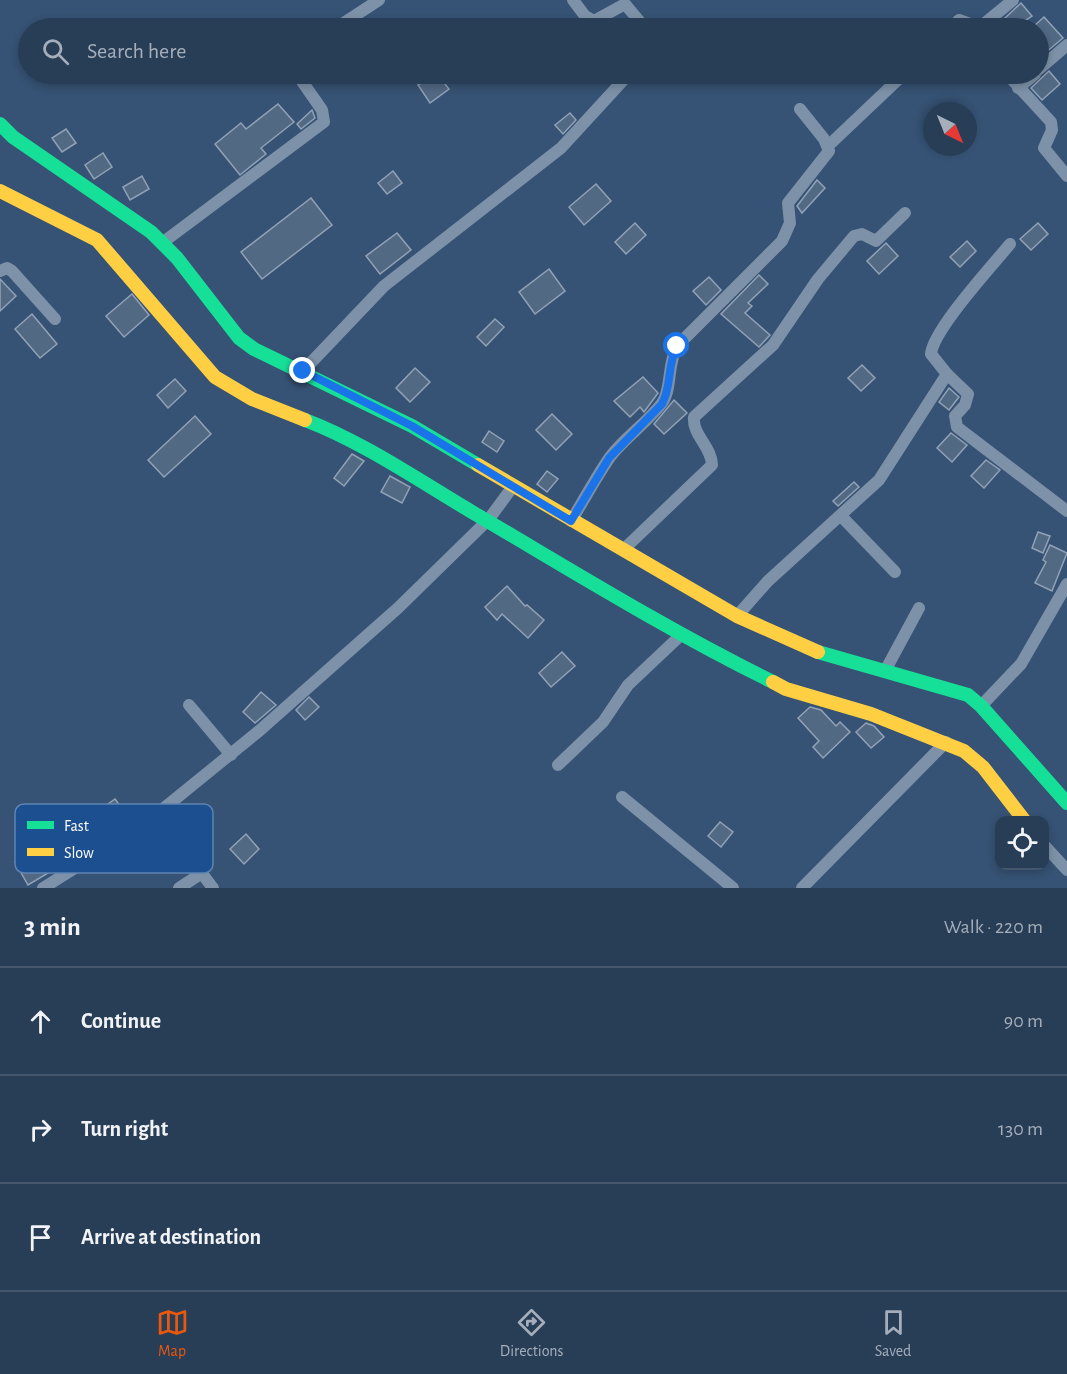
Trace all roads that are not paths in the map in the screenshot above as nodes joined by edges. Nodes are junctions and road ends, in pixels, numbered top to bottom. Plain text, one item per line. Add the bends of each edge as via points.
1 (379, 0) edge
2 (573, 0) edge
3 (1013, 0) edge
4 (351, 18) edge
5 (590, 18) edge
6 (599, 18) edge
7 (637, 18) edge
8 (991, 18) edge
9 (1067, 45) edge
10 (1049, 61) edge
11 (304, 84) edge
12 (620, 84) edge
13 (893, 84) edge
14 (1015, 84) edge
15 (1023, 84) edge
16 (1018, 88) junction
17 (800, 109) dead end
18 (1, 128) edge
19 (828, 146) junction
20 (1067, 176) edge
21 (0, 191) edge
22 (905, 213) dead end
23 (162, 243) junction
24 (1010, 244) dead end
25 (0, 271) edge
26 (55, 319) dead end
27 (303, 371) junction
28 (947, 374) junction
29 (511, 490) junction
30 (1067, 511) edge
31 (493, 514) junction
32 (842, 517) junction
33 (571, 521) junction
34 (623, 550) junction
35 (896, 572) dead end
36 (1067, 584) edge
37 (919, 608) dead end
38 (737, 616) junction
39 (681, 635) junction
40 (885, 671) junction
41 (189, 705) dead end
42 (981, 706) junction
43 (946, 742) junction
44 (231, 755) junction
45 (558, 765) dead end
46 (622, 797) dead end
47 (1067, 803) edge
48 (171, 804) edge
49 (1021, 816) edge
50 (1049, 850) edge
51 (1067, 870) edge
52 (67, 873) edge
53 (202, 873) joint
54 (44, 888) edge
55 (179, 888) edge
56 (213, 888) edge
57 (734, 888) edge
58 (802, 888) edge

1 - 4 street
2 - 5 street
3 - 8 street
6 - 7 street via 625,4
9 - 10 street
11 - 23 street via 322,110 324,122
12 - 27 street via 561,148 384,286
13 - 19 street
14 - 16 street
15 - 16 street
16 - 20 street via 1051,122 1052,130 1044,148
17 - 19 street
18 - 23 main road via 132,217
19 - 33 street via 826,157 788,203 790,224 782,241 677,346 671,357 662,404 609,458
21 - 31 main road via 97,240 215,376 252,399 324,427
22 - 34 street via 876,241 861,234 854,236 818,279 773,345 694,417 712,465
23 - 27 main road via 239,338
24 - 28 street via 934,344 931,354
25 - 26 street via 12,271
27 - 29 main road via 412,426
28 - 30 street via 968,397 955,416 957,427
28 - 32 street via 888,469
29 - 31 street
29 - 33 main road
31 - 39 main road
31 - 44 street via 398,609
32 - 35 street
32 - 38 street via 768,581
33 - 34 main road
34 - 38 main road
36 - 42 street via 1021,664
37 - 40 street
38 - 40 main road via 802,647
39 - 43 main road via 786,689
39 - 45 street via 636,676 603,722
40 - 42 main road via 951,688
41 - 44 street
42 - 47 main road
43 - 49 main road via 974,758
43 - 58 street
44 - 48 street
46 - 57 street
50 - 51 street
52 - 54 street
53 - 55 street
53 - 56 street

